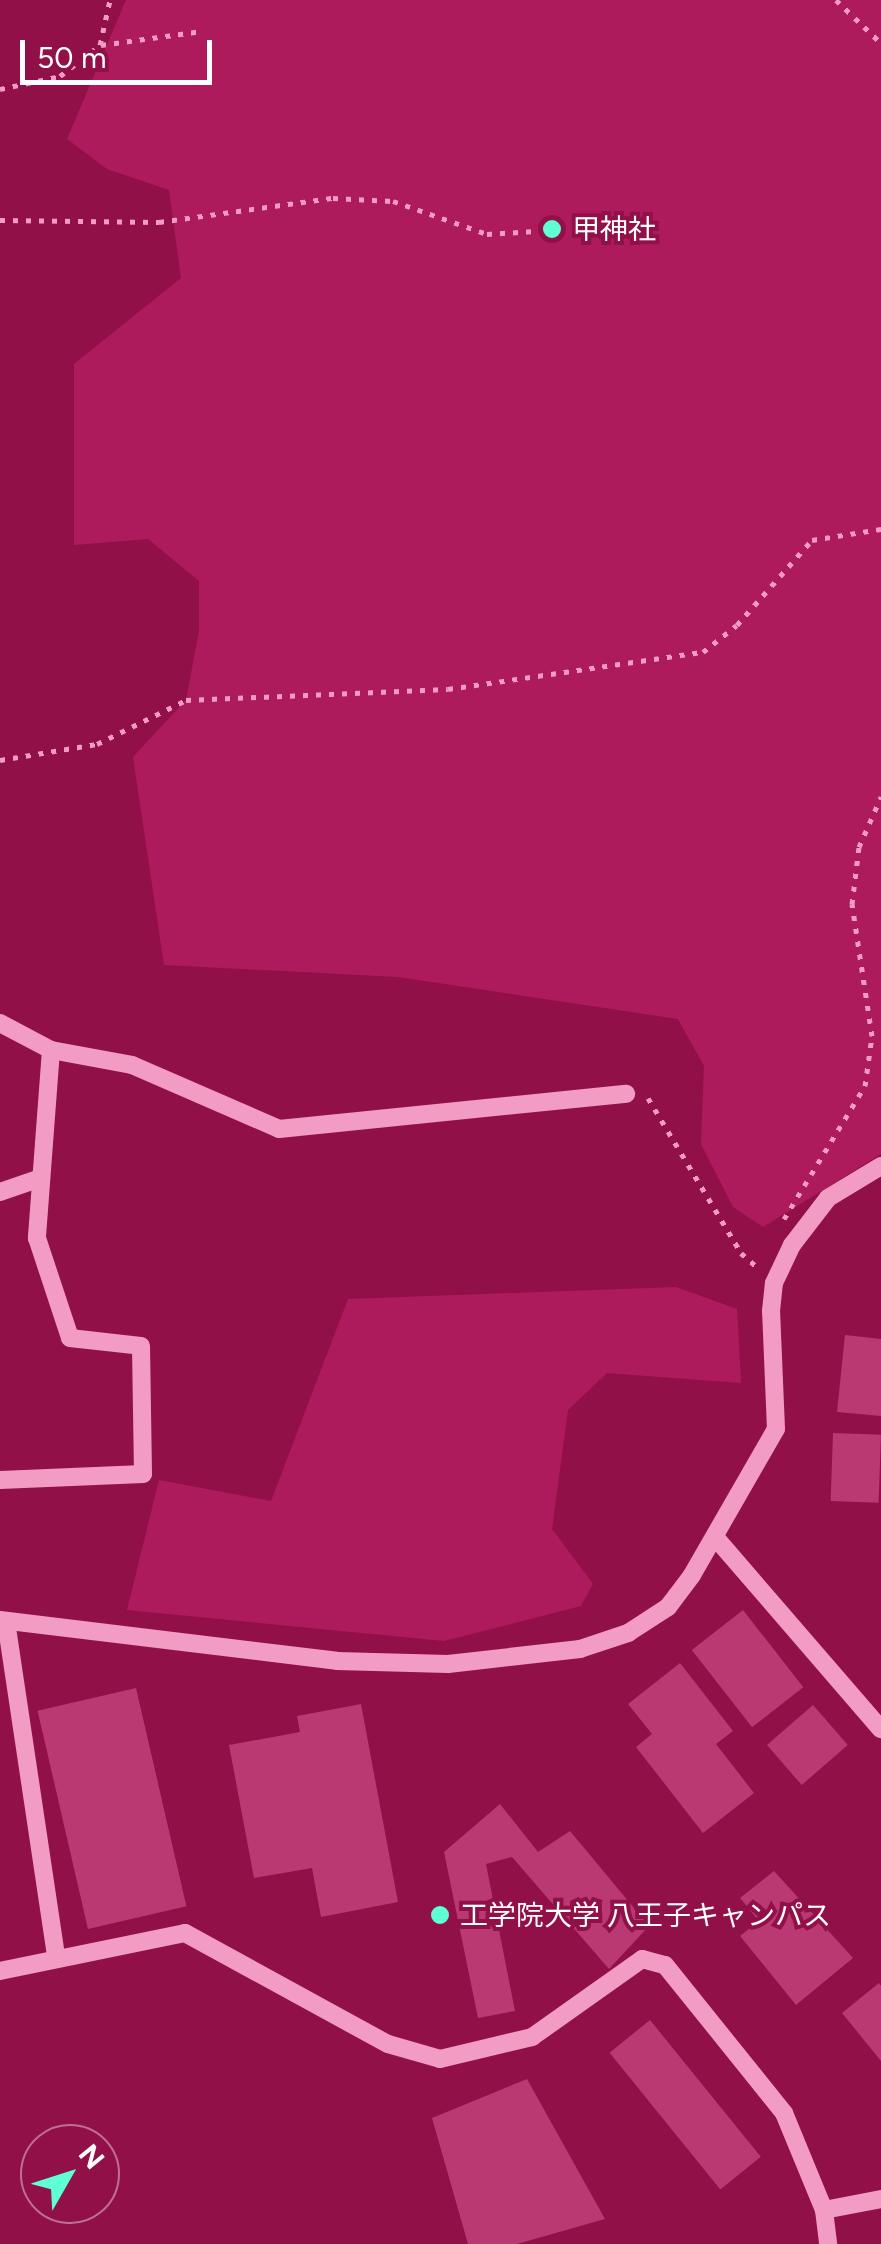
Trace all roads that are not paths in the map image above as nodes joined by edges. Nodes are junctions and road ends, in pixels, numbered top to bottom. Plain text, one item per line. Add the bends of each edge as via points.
1 (0, 1023) edge
2 (51, 1050) junction
3 (626, 1094) road end
4 (881, 1166) edge
5 (41, 1178) junction
6 (0, 1192) edge
7 (0, 1480) edge
8 (715, 1538) junction
9 (3, 1620) edge
10 (881, 1728) edge
11 (56, 1958) junction
12 (0, 1971) edge
13 (881, 2199) edge
14 (824, 2210) junction
15 (828, 2244) edge

1 - 2 street
2 - 3 street via 132,1065 279,1129
2 - 5 street
4 - 8 street via 828,1198 774,1283 776,1429
5 - 6 street
5 - 7 street via 37,1238 70,1338 142,1346 143,1474
8 - 9 street via 668,1606 628,1632 534,1656 448,1664 337,1661
8 - 10 street
9 - 11 street
11 - 12 street
11 - 14 street via 186,1934 388,2044 440,2059 532,2036 642,1959 665,1965 784,2113
13 - 14 street
14 - 15 street

